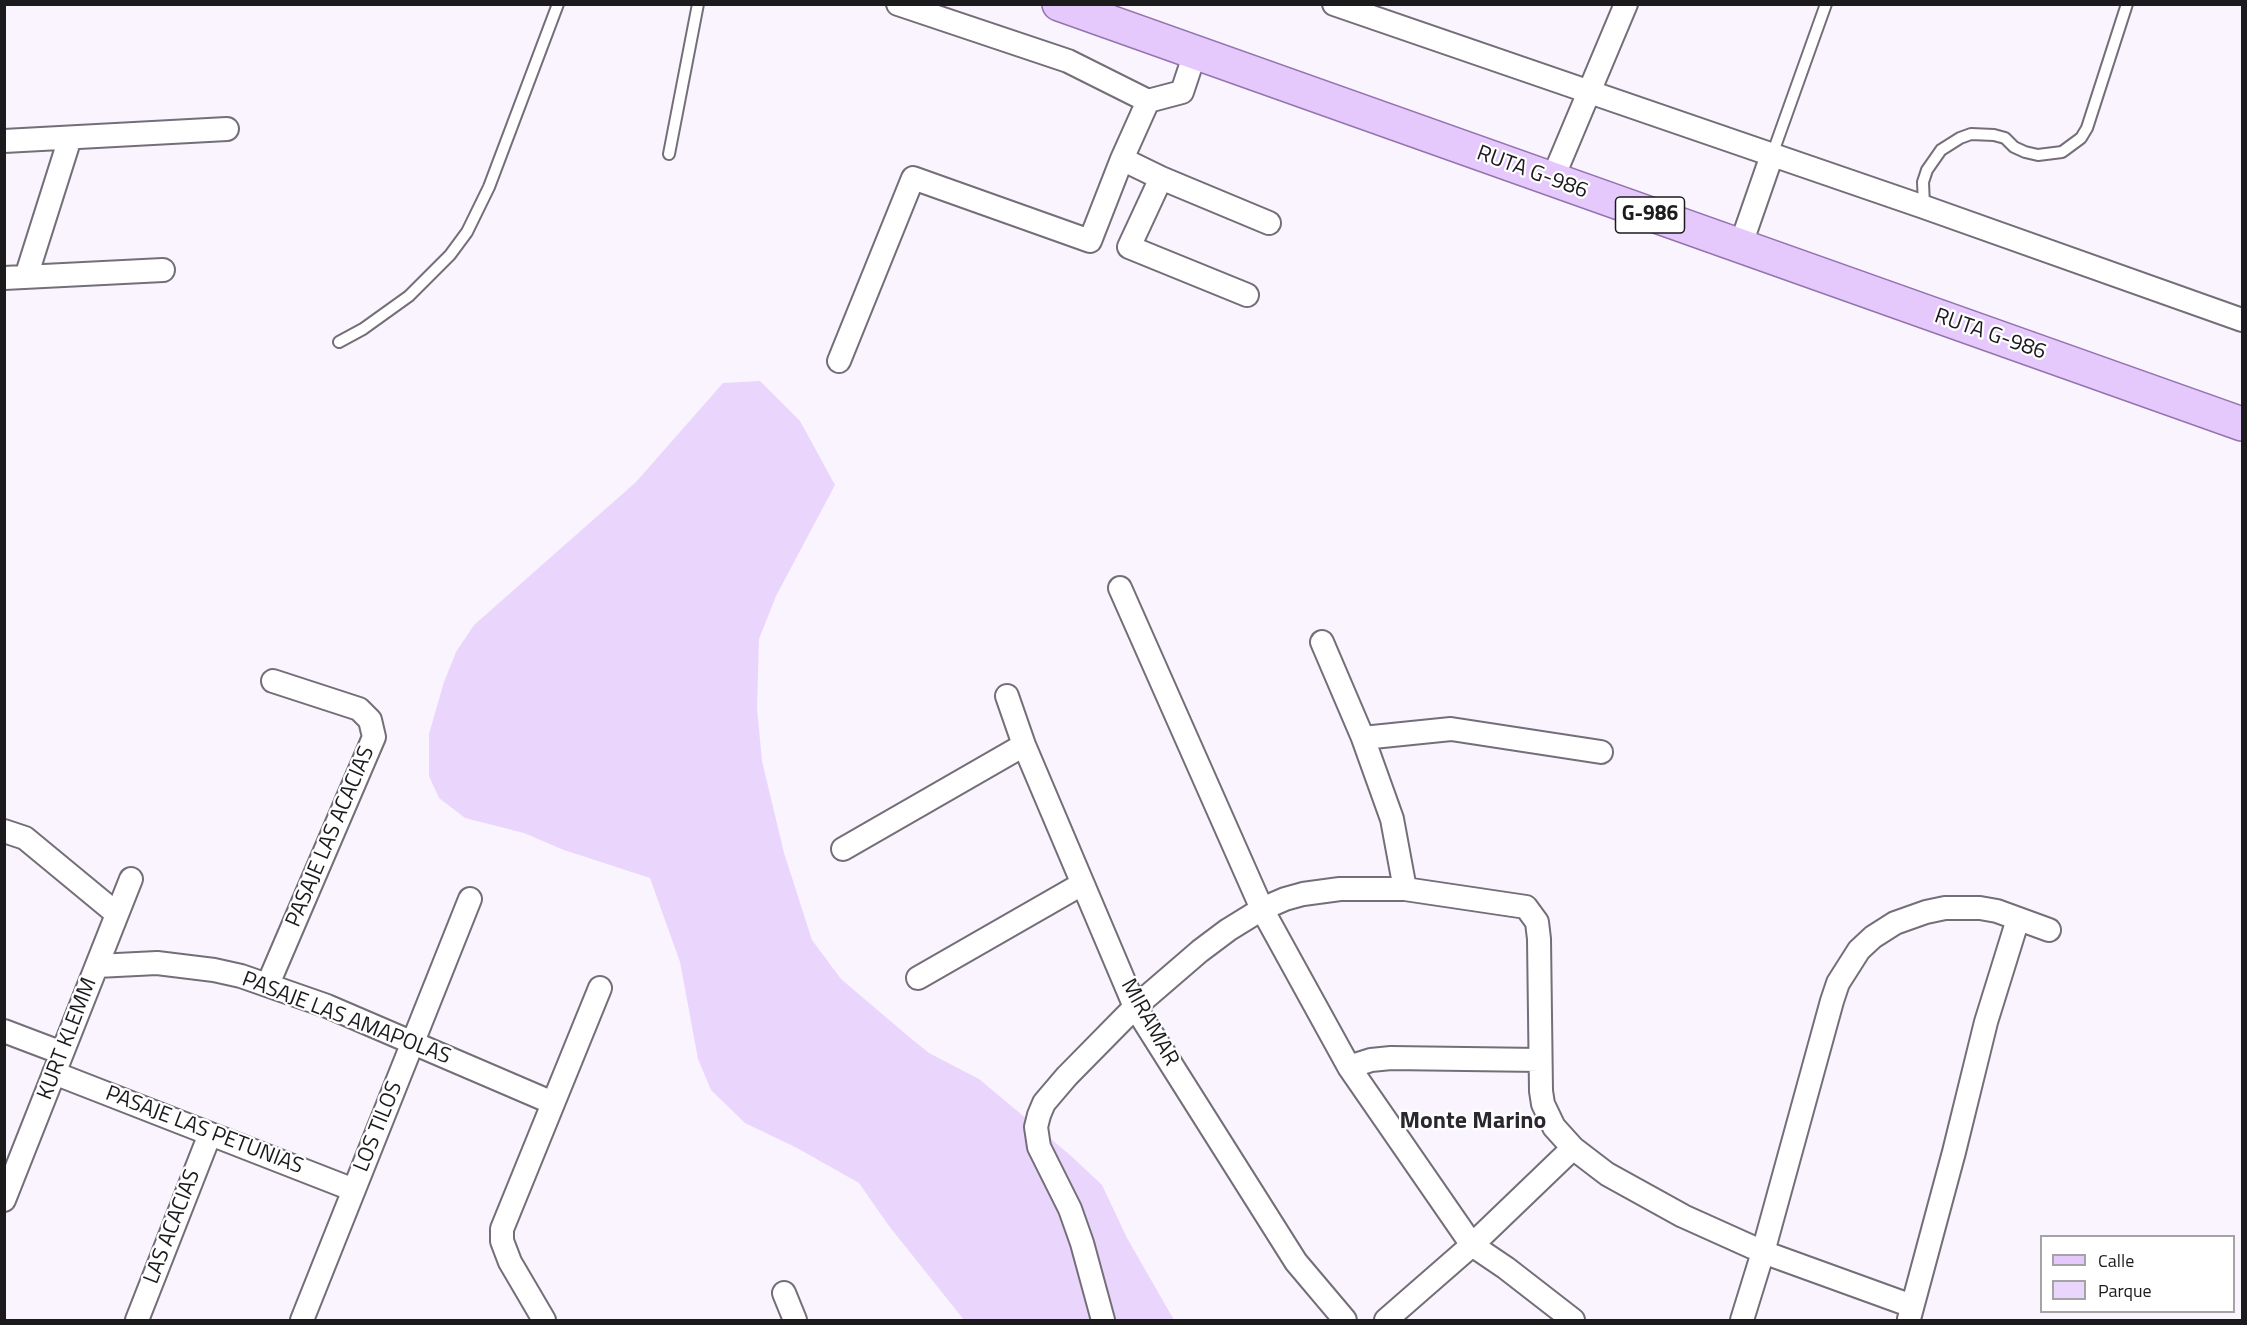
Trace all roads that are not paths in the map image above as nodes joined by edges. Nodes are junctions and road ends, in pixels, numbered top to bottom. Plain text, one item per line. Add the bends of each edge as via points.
1 (558, 4) edge
2 (698, 4) edge
3 (898, 4) edge
4 (1059, 4) edge
5 (1334, 4) edge
6 (1626, 4) edge
7 (1826, 4) edge
8 (2127, 4) edge
9 (1195, 53) junction
10 (1590, 92) junction
11 (1148, 101) junction
12 (227, 129) dead end
13 (70, 138) junction
14 (4, 141) edge
15 (669, 154) dead end
16 (1772, 155) junction
17 (1122, 159) junction
18 (1161, 178) junction
19 (1552, 180) junction
20 (1924, 207) junction
21 (1269, 223) dead end
22 (1740, 248) junction
23 (163, 270) dead end
24 (15, 277) edge
25 (1247, 295) dead end
26 (2242, 320) edge
27 (339, 342) dead end
28 (839, 361) dead end
29 (2242, 424) edge
30 (1120, 588) dead end
31 (1322, 642) dead end
32 (273, 681) dead end
33 (1006, 696) dead end
34 (1363, 738) junction
35 (1024, 745) junction
36 (1601, 752) dead end
37 (4, 831) edge
38 (843, 849) dead end
39 (131, 879) dead end
40 (1082, 884) junction
41 (1405, 889) junction
42 (470, 900) dead end
43 (1262, 909) junction
44 (117, 914) junction
45 (2018, 919) junction
46 (2049, 930) dead end
47 (97, 966) junction
48 (918, 978) dead end
49 (268, 984) junction
50 (600, 988) dead end
51 (1135, 1008) junction
52 (4, 1031) edge
53 (413, 1043) junction
54 (1540, 1060) junction
55 (58, 1063) junction
56 (1349, 1067) junction
57 (553, 1103) junction
58 (210, 1134) junction
59 (1573, 1148) junction
60 (354, 1190) junction
61 (5, 1197) edge
62 (1472, 1245) junction
63 (1763, 1252) junction
64 (784, 1293) dead end
65 (1910, 1313) edge
66 (136, 1320) edge
67 (302, 1320) edge
68 (543, 1320) edge
69 (795, 1320) edge
70 (1103, 1320) edge
71 (1345, 1320) edge
72 (1386, 1320) edge
73 (1573, 1320) edge
74 (1742, 1320) edge

1 - 27 lane via 489,187 467,232 409,296
2 - 15 lane
3 - 11 street via 1068,61
4 - 9 main road, RUTA G-986 / G-986
5 - 10 street
6 - 10 street
7 - 16 lane
8 - 20 lane via 2081,138 2062,152 2038,155 1994,135 1971,134 1960,138 1941,150 1927,170 1922,194
9 - 11 street via 1182,93
9 - 19 main road, RUTA G-986 / G-986
10 - 16 street
10 - 19 street
11 - 17 street
12 - 13 street
13 - 14 street
13 - 24 street
16 - 20 street
16 - 22 street
17 - 18 street
17 - 28 street via 1090,241 913,178
18 - 21 street
18 - 25 street via 1129,247
19 - 22 main road, RUTA G-986 / G-986
20 - 26 street
22 - 29 main road, RUTA G-986 / G-986
23 - 24 street
30 - 43 street
31 - 34 street
32 - 49 street, PASAJE LAS ACACIAS via 359,709 370,720 374,737
33 - 35 street, MIRAMAR
34 - 36 street via 1451,729
34 - 41 street via 1392,819
35 - 38 street
35 - 40 street, MIRAMAR
37 - 44 street via 25,838
39 - 44 street, KURT KLEMM
40 - 48 street
40 - 51 street, MIRAMAR
41 - 43 street via 1322,891
41 - 54 street via 1526,907 1537,922 1539,939
42 - 53 street, LOS TILOS
43 - 51 street via 1200,951
43 - 56 street
44 - 47 street, KURT KLEMM
45 - 46 street
45 - 63 street via 1980,909 1926,912 1884,929 1859,950 1838,983 1832,1001
45 - 65 street via 1986,1022
47 - 49 street, PASAJE LAS AMAPOLAS via 187,966
47 - 55 street, KURT KLEMM
49 - 53 street, PASAJE LAS AMAPOLAS
50 - 57 street
51 - 70 street via 1044,1103 1036,1127 1039,1147 1082,1243
51 - 71 street, MIRAMAR via 1296,1262
52 - 55 street, PASAJE LAS PETUNIAS
53 - 57 street, PASAJE LAS AMAPOLAS
53 - 60 street, LOS TILOS
54 - 56 street via 1391,1058
54 - 59 street via 1544,1104 1554,1127
55 - 58 street, PASAJE LAS PETUNIAS
55 - 61 street, KURT KLEMM
56 - 62 street
57 - 68 street via 502,1229 510,1262
58 - 60 street, PASAJE LAS PETUNIAS
58 - 66 street, LAS ACACIAS
59 - 62 street
59 - 63 street via 1633,1190
60 - 67 street, LOS TILOS
62 - 72 street
62 - 73 street
63 - 65 street
63 - 74 street
64 - 69 street

